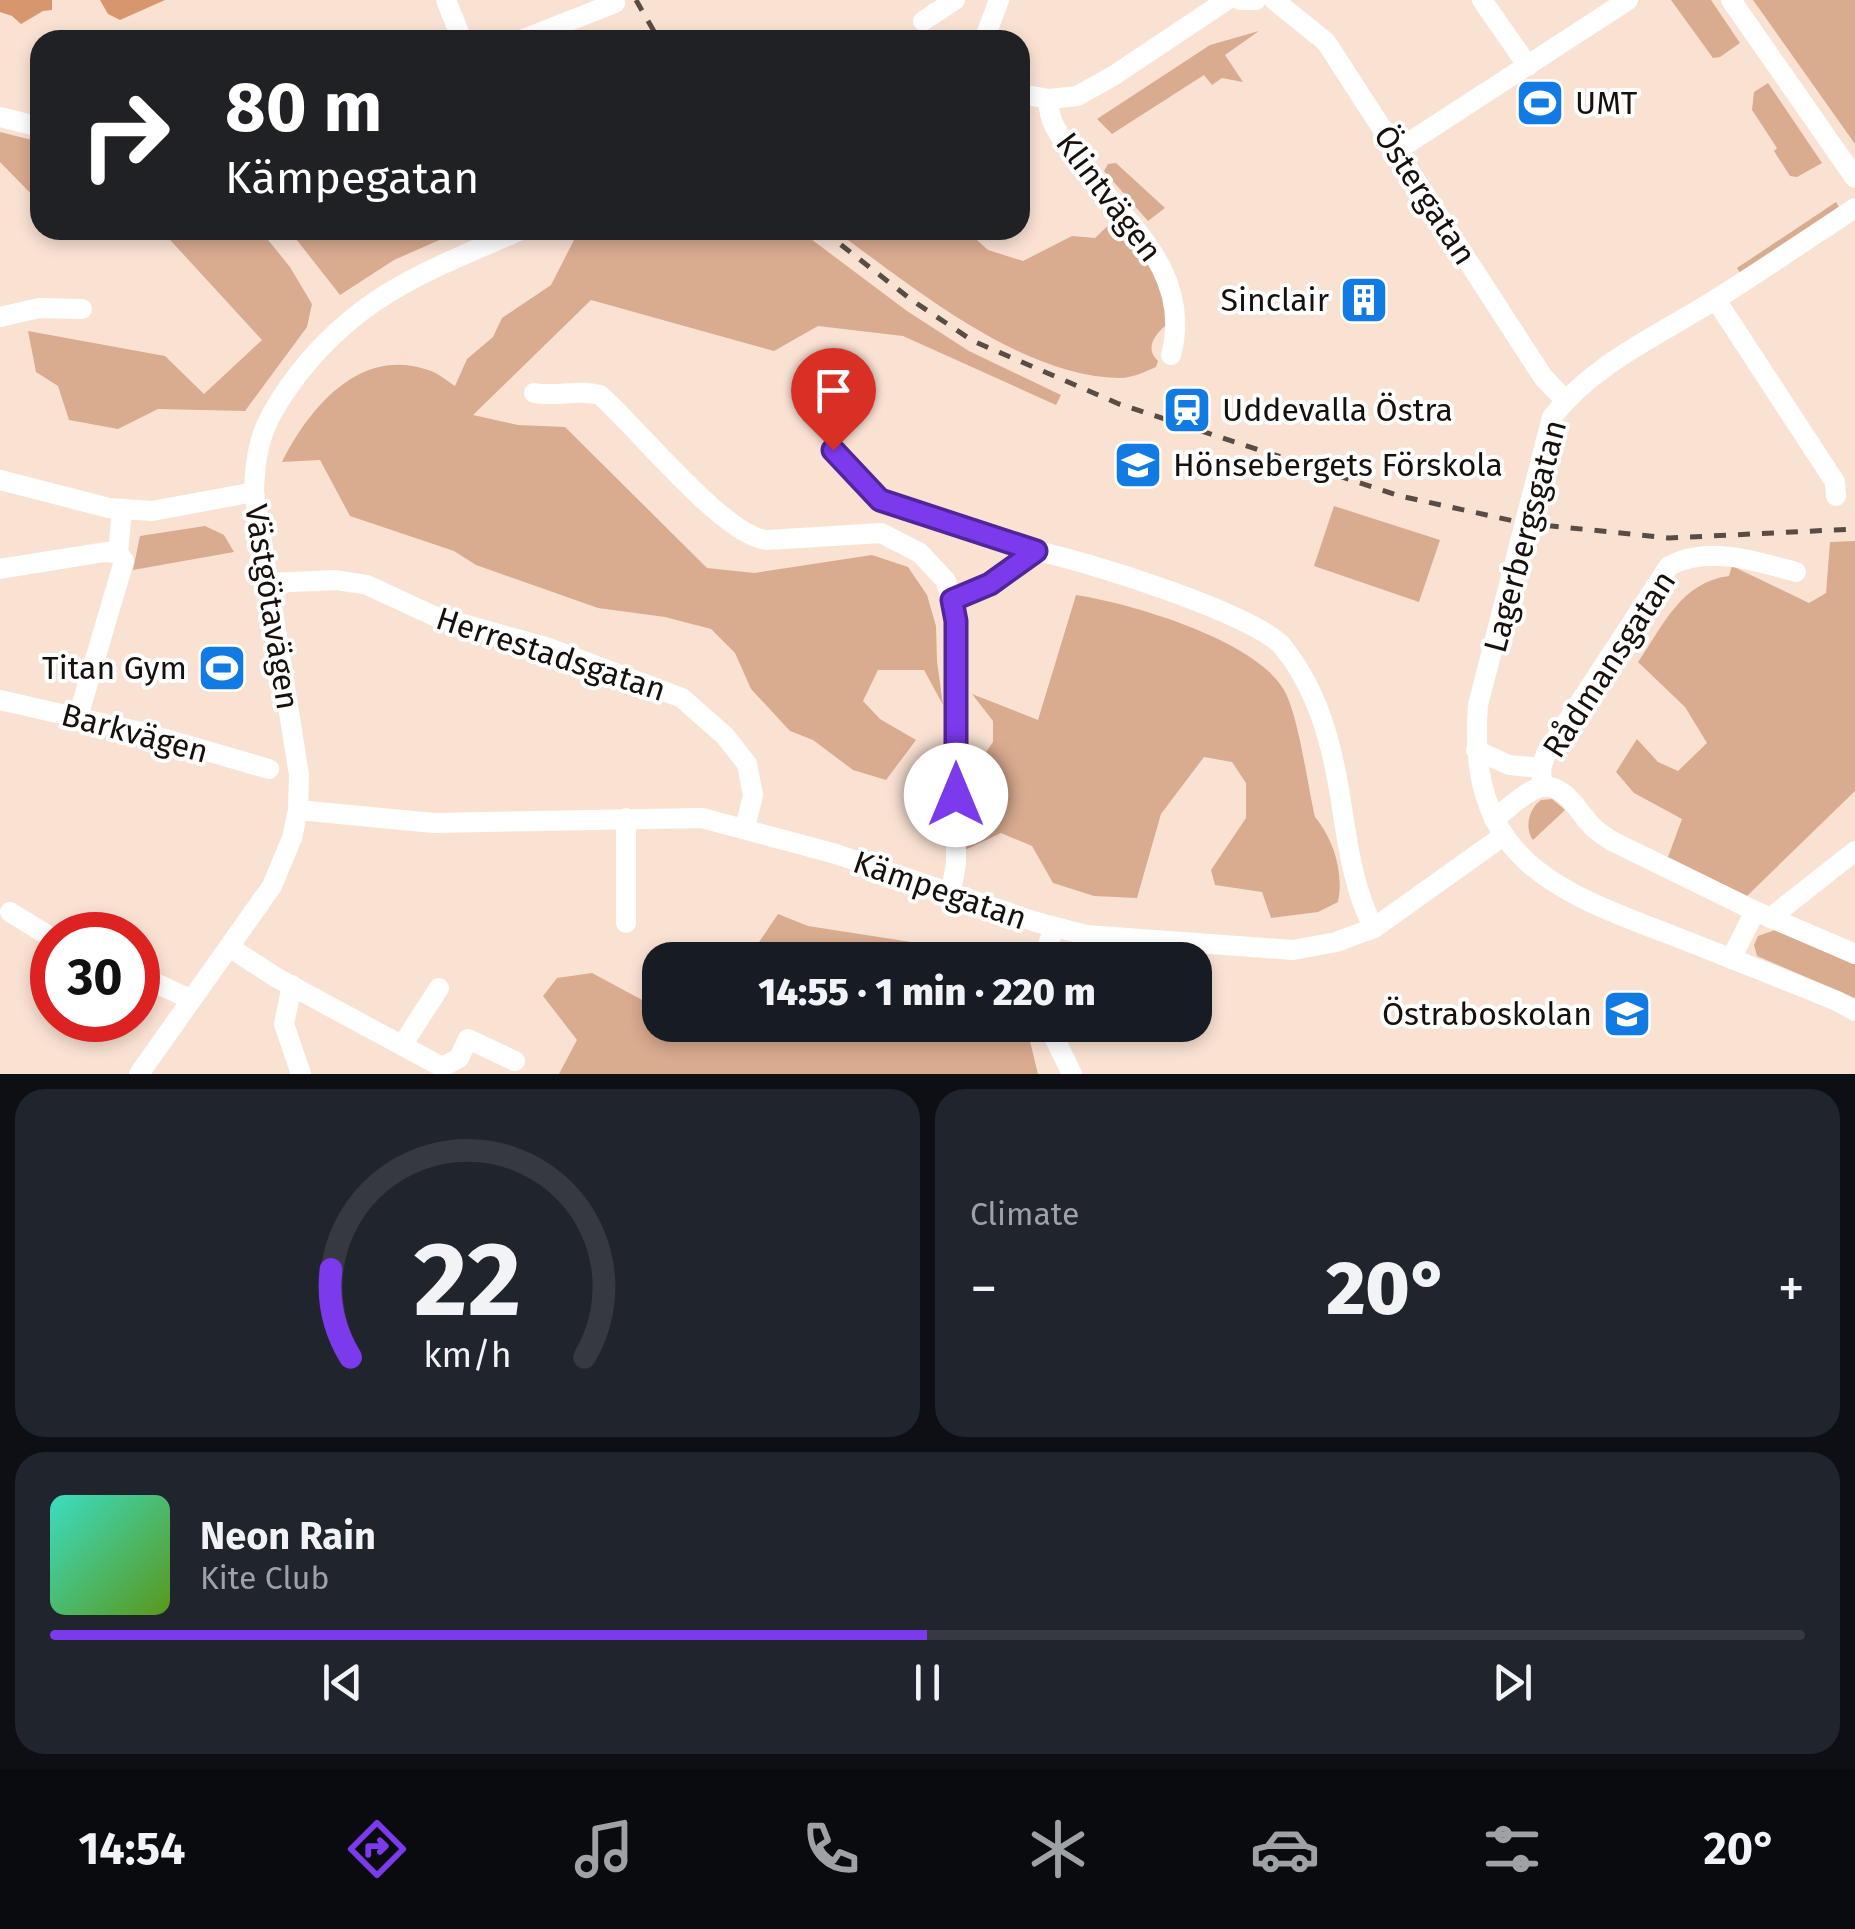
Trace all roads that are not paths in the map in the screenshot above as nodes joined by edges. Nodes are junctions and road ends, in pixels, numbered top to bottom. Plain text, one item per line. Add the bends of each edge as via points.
1 (446, 0) edge
2 (955, 0) edge
3 (1240, 0) edge
4 (1256, 0) edge
5 (1274, 0) edge
6 (1482, 0) edge
7 (1628, 0) edge
8 (1731, 0) edge
9 (614, 1) edge
10 (1219, 6) edge
11 (923, 21) dead end
12 (458, 30) edge
13 (544, 30) edge
14 (1528, 66) junction
15 (1030, 96) edge
16 (1049, 99) junction
17 (0, 117) edge
18 (30, 124) edge
19 (1396, 151) junction
20 (1855, 178) edge
21 (1855, 208) edge
22 (500, 240) edge
23 (1716, 300) junction
24 (82, 309) dead end
25 (0, 317) edge
26 (1171, 354) dead end
27 (534, 393) dead end
28 (1565, 400) junction
29 (833, 450) dead end
30 (0, 480) edge
31 (254, 492) junction
32 (1836, 496) dead end
33 (122, 510) junction
34 (1036, 551) junction
35 (118, 554) junction
36 (0, 569) edge
37 (1796, 572) dead end
38 (268, 583) junction
39 (952, 600) junction
40 (0, 700) edge
41 (78, 717) junction
42 (1476, 750) junction
43 (269, 770) dead end
44 (1542, 777) junction
45 (298, 810) junction
46 (626, 818) junction
47 (745, 828) junction
48 (1499, 828) junction
49 (1855, 851) edge
50 (950, 891) junction
51 (10, 912) dead end
52 (1762, 915) junction
53 (626, 922) dead end
54 (30, 924) edge
55 (1054, 927) junction
56 (1374, 928) junction
57 (1049, 942) edge
58 (229, 947) junction
59 (1855, 954) edge
60 (1731, 958) junction
61 (160, 985) edge
62 (292, 985) junction
63 (438, 988) dead end
64 (190, 1000) junction
65 (1855, 1011) edge
66 (1056, 1042) edge
67 (403, 1044) junction
68 (516, 1061) dead end
69 (139, 1074) edge
70 (302, 1074) edge
71 (1072, 1074) edge

1 - 12 street
2 - 11 street
3 - 4 street
5 - 19 street, Östergatan via 1326,42
6 - 14 street
7 - 14 street
8 - 20 street
9 - 13 street
10 - 16 street via 1076,96
14 - 19 street
15 - 16 street
16 - 26 street, Klintvägen via 1056,130 1142,234 1164,271 1176,318
17 - 18 street
19 - 28 street, Östergatan
21 - 23 street, Lagerbergsgatan
22 - 31 street, Västgötavägen via 392,289 333,334 263,431
23 - 28 street, Lagerbergsgatan via 1605,366
23 - 32 street via 1835,482
24 - 25 street via 39,308
27 - 39 street via 600,395 750,536 881,532 920,552 946,581
28 - 42 street, Lagerbergsgatan via 1552,417 1536,472 1478,706
29 - 34 street via 880,500
30 - 33 street
31 - 33 street via 152,511
31 - 38 street, Västgötavägen
33 - 35 street
34 - 39 street via 990,584
34 - 56 street via 1076,558 1247,621 1281,644 1326,724 1359,892
35 - 36 street
35 - 41 street via 124,561 116,596
37 - 44 street, Rådmansgatan via 1714,556 1669,566 1546,754
38 - 45 street, Västgötavägen via 299,775
38 - 47 street, Herrestadsgatan via 367,585 434,616 660,686 682,698 747,764 753,795
39 - 50 street via 956,864
40 - 41 street, Barkvägen
41 - 43 street, Barkvägen
42 - 44 street, Rådmansgatan
42 - 48 street, Lagerbergsgatan
44 - 48 street, Kämpegatan
44 - 52 street via 1612,841
45 - 46 street, Kämpegatan via 434,823
45 - 58 street, Västgötavägen via 272,886
46 - 47 street, Kämpegatan via 702,818
46 - 53 street
47 - 50 street, Kämpegatan
48 - 56 street, Kämpegatan
48 - 60 street via 1537,872 1578,898
49 - 52 street
50 - 55 street, Kämpegatan
51 - 54 street
52 - 59 street
52 - 60 street
55 - 56 street, Kämpegatan via 1293,950
55 - 57 street
58 - 62 street
58 - 64 street, Västgötavägen
60 - 65 street
61 - 64 street
62 - 67 street
62 - 70 street via 284,1024
63 - 67 street
64 - 69 street, Västgötavägen
66 - 71 street
67 - 68 street via 442,1067 459,1058 468,1039

